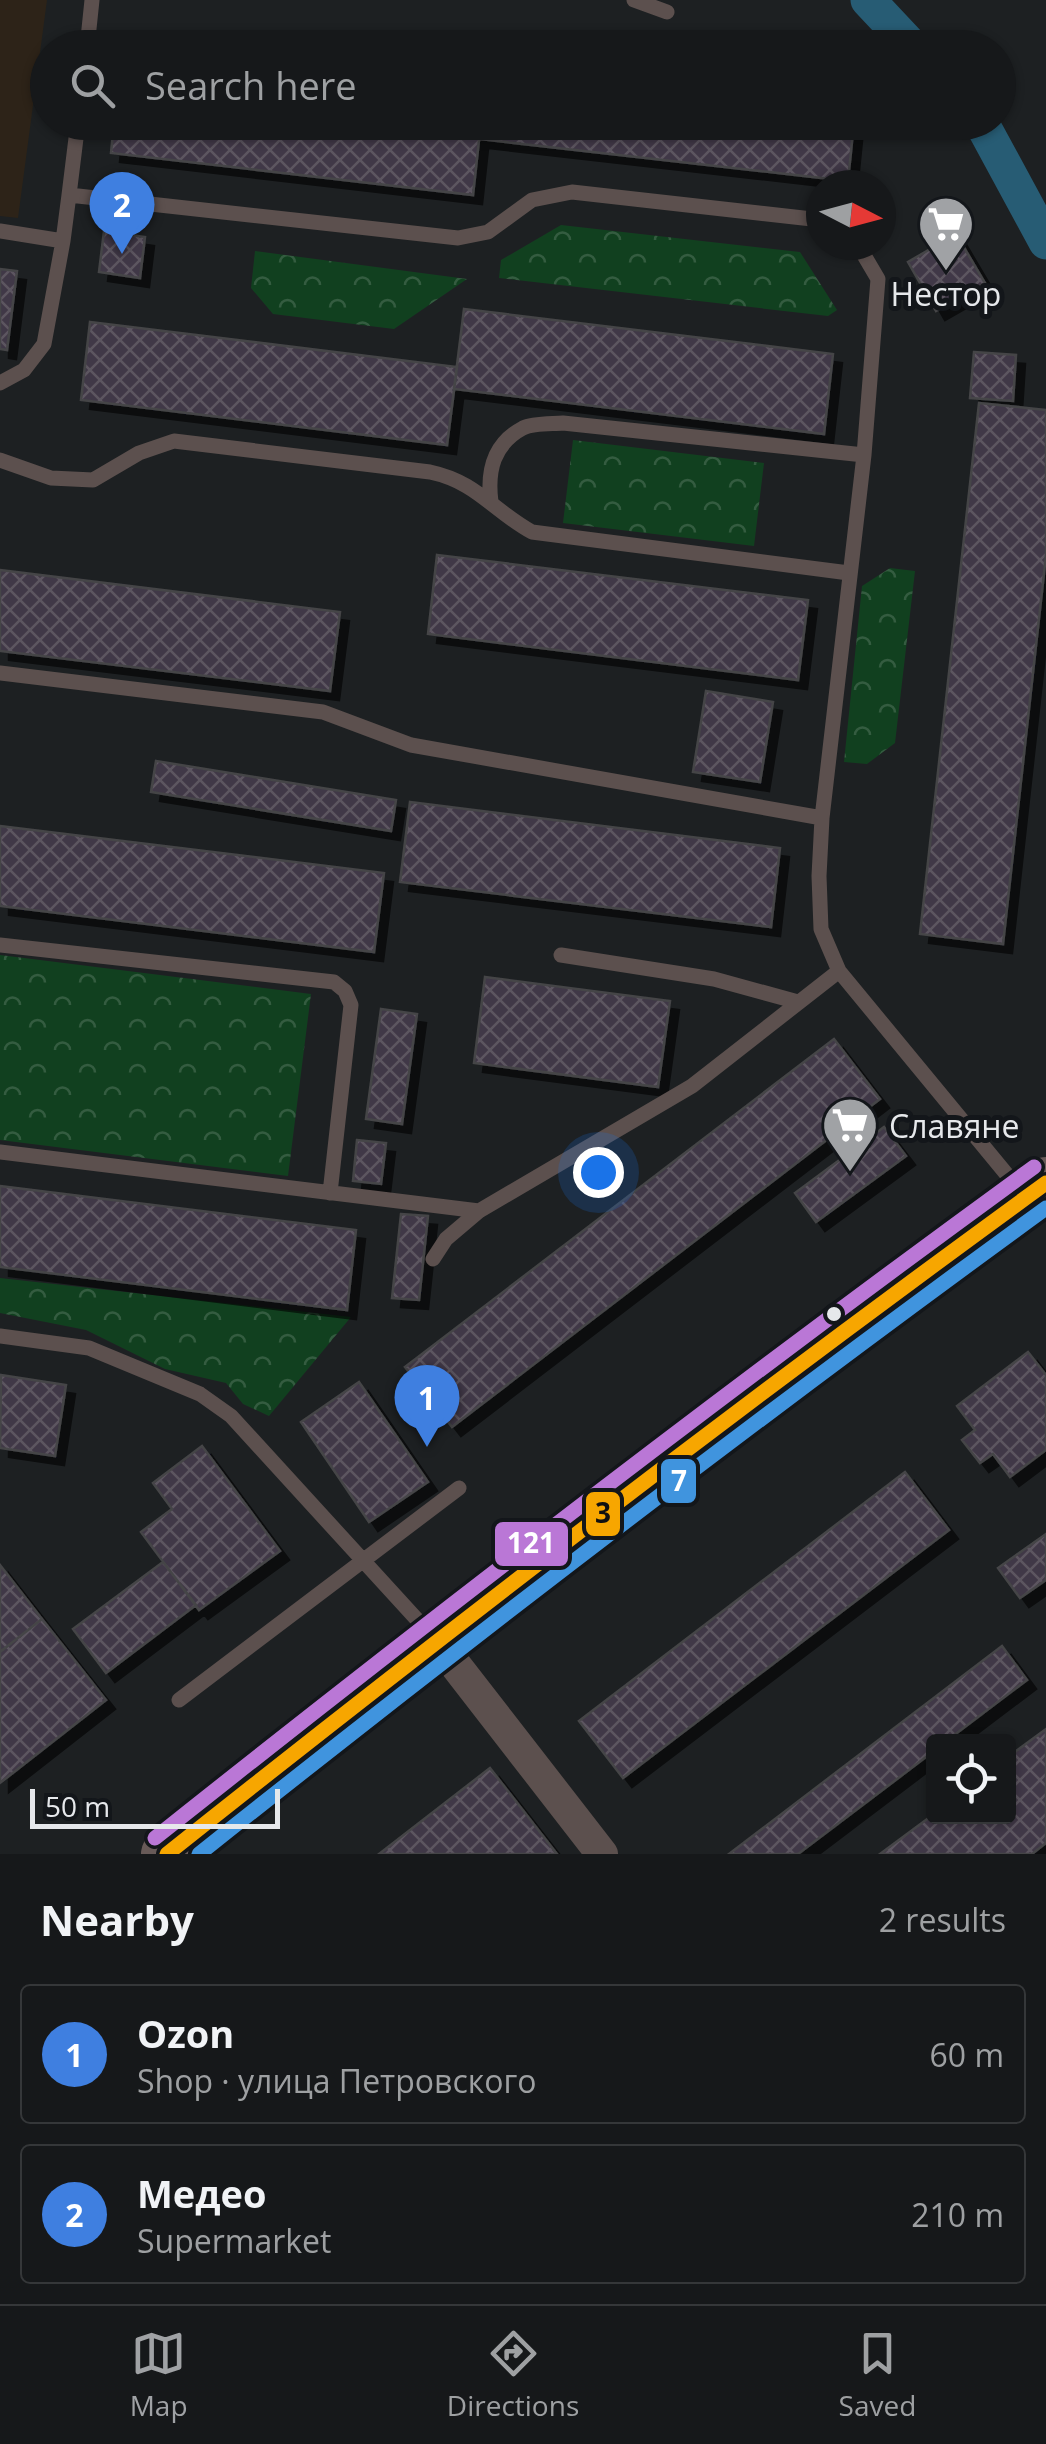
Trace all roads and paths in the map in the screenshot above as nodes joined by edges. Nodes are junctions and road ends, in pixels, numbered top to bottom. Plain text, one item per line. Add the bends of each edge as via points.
1 (92, 0) edge
2 (634, 0) edge
3 (667, 12) dead end
4 (89, 30) edge
5 (76, 140) edge
6 (69, 195) junction
7 (806, 218) edge
8 (0, 231) edge
9 (62, 241) junction
10 (867, 260) edge
11 (0, 383) edge
12 (864, 455) junction
13 (0, 460) edge
14 (490, 502) junction
15 (849, 573) junction
16 (0, 673) edge
17 (822, 818) junction
18 (0, 945) edge
19 (560, 955) dead end
20 (839, 971) junction
21 (798, 1002) junction
22 (0, 1152) edge
23 (1036, 1191) edge
24 (330, 1193) junction
25 (479, 1211) junction
26 (433, 1258) dead end
27 (0, 1336) edge
28 (459, 1488) dead end
29 (363, 1561) junction
30 (436, 1640) junction
31 (178, 1700) dead end
32 (168, 1854) edge
33 (602, 1854) edge

1 - 4 lane
2 - 3 lane
5 - 6 lane
6 - 7 lane via 458,238 488,232 532,200 572,192
6 - 9 lane
8 - 9 lane
9 - 11 lane via 44,344 24,370
10 - 12 lane via 878,279
12 - 14 lane via 563,423 525,427 496,452 487,474
12 - 15 lane
13 - 14 lane via 50,478 94,480 174,441 430,472 457,478
14 - 15 lane via 532,532
15 - 17 lane
16 - 17 lane via 324,712 411,746
17 - 20 lane via 821,928
18 - 24 lane via 334,982 351,1005
19 - 21 lane via 714,979
20 - 21 lane
20 - 23 lane
21 - 25 lane via 692,1086
22 - 24 lane
23 - 30 main road
24 - 25 lane
25 - 26 lane
27 - 29 lane via 89,1348 200,1394 232,1416
28 - 29 lane
29 - 30 lane
29 - 31 lane
30 - 32 main road
30 - 33 street

